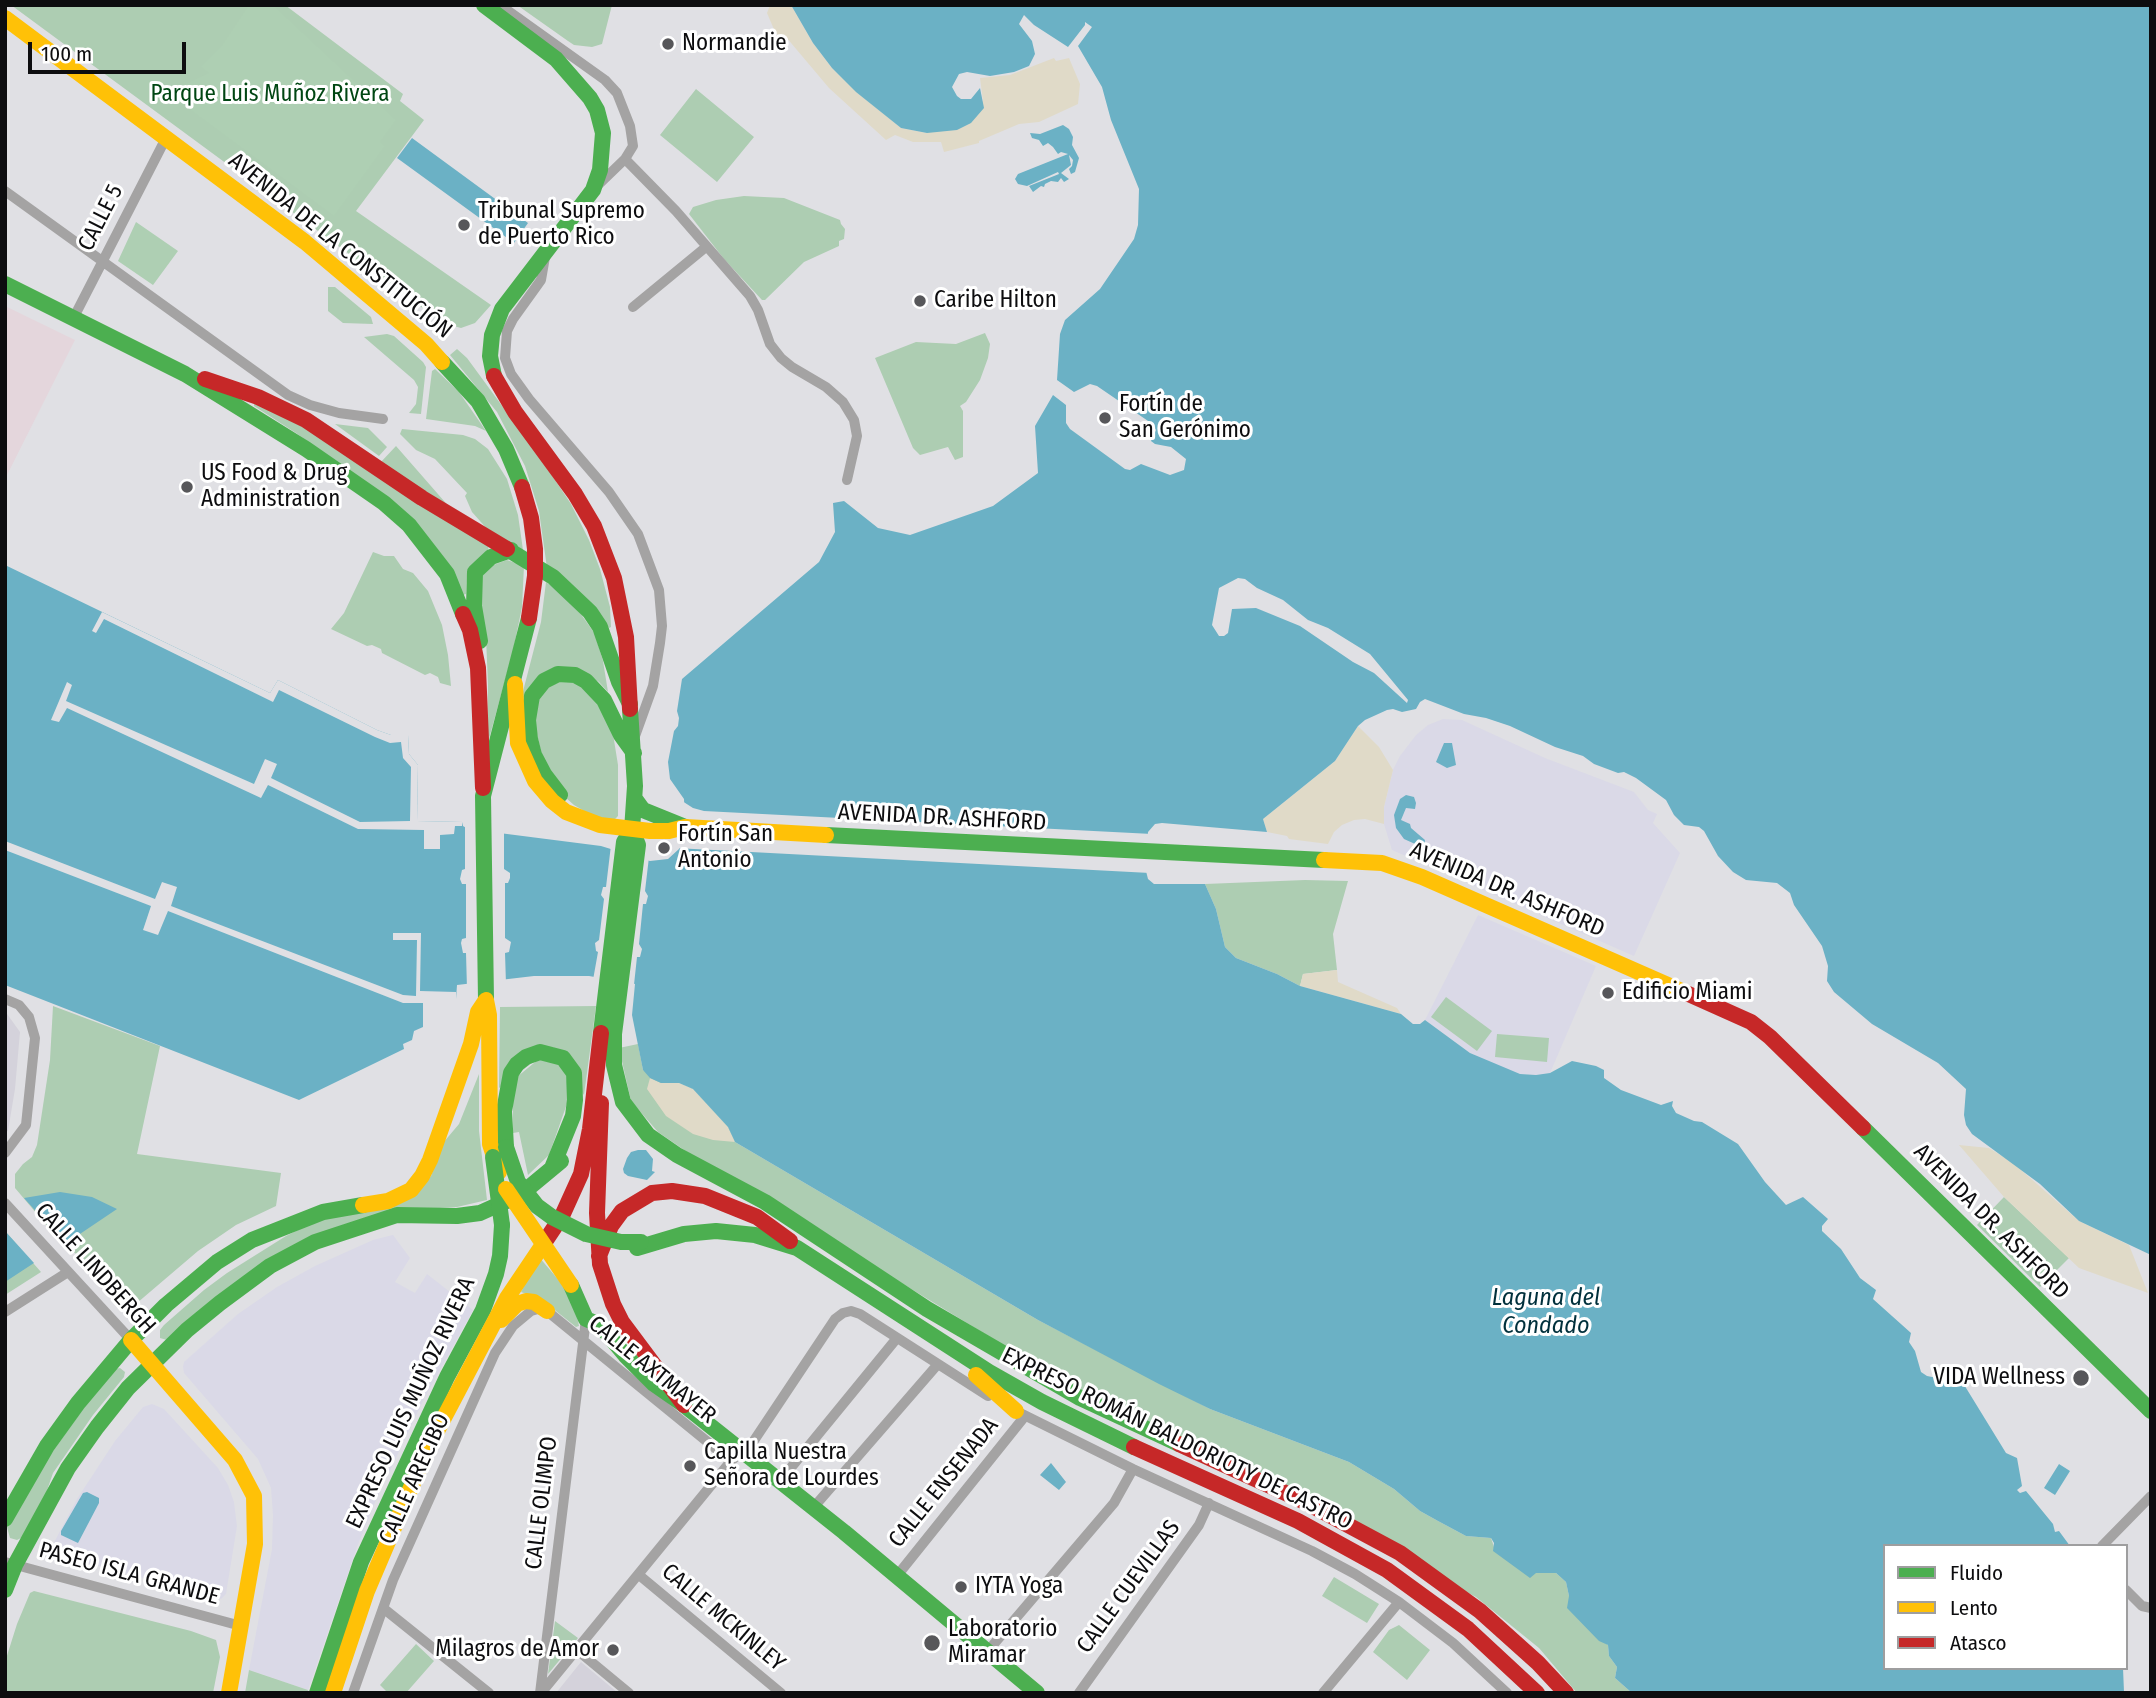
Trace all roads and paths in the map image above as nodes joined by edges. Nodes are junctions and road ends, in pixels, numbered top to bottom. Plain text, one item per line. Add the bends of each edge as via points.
1 (484, 5) edge
2 (500, 5) edge
3 (5, 18) edge
4 (166, 138) junction
5 (625, 159) junction
6 (593, 190) junction
7 (5, 191) edge
8 (706, 247) junction
9 (545, 253) junction
10 (102, 262) junction
11 (5, 284) edge
12 (634, 307) dead end
13 (74, 317) junction
14 (185, 374) junction
15 (383, 419) dead end
16 (847, 481) dead end
17 (511, 550) junction
18 (478, 668) junction
19 (515, 681) junction
20 (632, 708) junction
21 (634, 746) junction
22 (483, 796) junction
23 (635, 799) junction
24 (582, 819) junction
25 (685, 827) junction
26 (631, 839) junction
27 (5, 999) edge
28 (486, 1000) junction
29 (608, 1034) junction
30 (9, 1141) edge
31 (5, 1153) edge
32 (493, 1157) junction
33 (552, 1168) junction
34 (506, 1189) junction
35 (5, 1203) edge
36 (639, 1245) junction
37 (797, 1248) junction
38 (599, 1256) junction
39 (68, 1272) junction
40 (547, 1311) junction
41 (5, 1312) edge
42 (586, 1319) junction
43 (490, 1330) junction
44 (897, 1338) junction
45 (131, 1340) junction
46 (584, 1341) junction
47 (939, 1341) junction
48 (938, 1364) junction
49 (151, 1366) junction
50 (684, 1405) junction
51 (2151, 1411) edge
52 (1021, 1413) junction
53 (737, 1456) junction
54 (1133, 1469) junction
55 (780, 1481) junction
56 (2151, 1496) edge
57 (1209, 1503) junction
58 (813, 1508) junction
59 (5, 1519) edge
60 (2104, 1544) edge
61 (10, 1564) edge
62 (639, 1575) junction
63 (896, 1577) junction
64 (5, 1590) edge
65 (2128, 1592) edge
66 (1398, 1602) junction
67 (383, 1608) junction
68 (2151, 1608) edge
69 (241, 1626) junction
70 (577, 1650) junction
71 (987, 1652) junction
72 (1029, 1690) edge
73 (229, 1693) edge
74 (317, 1693) edge
75 (333, 1693) edge
76 (353, 1693) edge
77 (489, 1693) edge
78 (541, 1693) edge
79 (629, 1693) edge
80 (781, 1693) edge
81 (1079, 1693) edge
82 (1323, 1693) edge
83 (1507, 1693) edge
84 (1537, 1693) edge
85 (1566, 1693) edge

1 - 6 main road via 556,59 590,98 603,133
2 - 5 street via 617,93 633,146
3 - 4 main road, AVENIDA DE LA CONSTITUCIÓN
4 - 10 street, CALLE 5
4 - 19 main road, AVENIDA DE LA CONSTITUCIÓN, bridge via 305,242 442,359 478,401 506,449 531,518 535,576
5 - 6 street
5 - 8 street
6 - 9 main road
7 - 10 street
8 - 12 street
8 - 16 street via 750,296 769,344 781,358 844,402 857,436
9 - 20 main road via 502,309 491,345 494,378 594,526 614,578 626,637
9 - 21 street via 541,280 507,331 505,358 529,399 609,492 638,534 659,590 663,626 653,686
10 - 13 street, CALLE 5
10 - 15 street via 288,395 339,413
11 - 13 main road
13 - 14 main road
14 - 17 main road via 258,397 306,420 422,498
14 - 18 main road via 306,449 409,526 447,574 470,630
17 - 18 main road via 491,557 475,572 474,606 481,648
17 - 20 main road via 553,577 590,611
18 - 22 main road
19 - 22 main road, AVENIDA DE LA CONSTITUCIÓN
19 - 24 main road, AVENIDA DR. ASHFORD via 518,743 526,765 552,801
20 - 21 main road
21 - 23 main road
21 - 24 main road via 621,735 604,700 586,681 558,674 537,687 528,720 534,755 555,790
22 - 28 main road, AVENIDA DE LA CONSTITUCIÓN
23 - 25 main road via 643,810
23 - 26 main road
24 - 26 main road, AVENIDA DR. ASHFORD
25 - 26 main road, AVENIDA DR. ASHFORD
25 - 51 main road, AVENIDA DR. ASHFORD via 1372,862 1401,868 1751,1022
26 - 29 main road
27 - 30 street via 19,1004 29,1017 35,1038 26,1125
28 - 32 main road, EXPRESO LUIS MUÑOZ RIVERA
28 - 45 main road via 422,1176 411,1190 379,1203 323,1212 252,1240 217,1262
29 - 33 main road via 595,1046 578,1128 564,1159
29 - 38 main road via 597,1213
29 - 43 main road, EXPRESO LUIS MUÑOZ RIVERA via 578,1184
29 - 85 main road, EXPRESO ROMÁN BALDORIOTY DE CASTRO via 623,1102 648,1135 677,1155 765,1202 927,1309 1068,1391 1305,1502 1400,1553 1480,1611
30 - 31 street
32 - 34 main road, bridge
32 - 74 main road, EXPRESO LUIS MUÑOZ RIVERA, bridge via 502,1226 496,1274 483,1310 361,1562
33 - 36 main road, bridge via 573,1116 574,1073 563,1058 540,1052 517,1064 506,1091 506,1147 511,1166 523,1189 552,1217 586,1234
33 - 49 main road via 520,1195 480,1213 397,1215 315,1242 270,1266 220,1303
34 - 36 main road, bridge via 535,1220 565,1238 599,1245
34 - 42 main road, bridge via 571,1285
35 - 39 street, CALLE LINDBERGH
36 - 37 main road, EXPRESO ROMÁN BALDORIOTY DE CASTRO via 716,1231 755,1235
37 - 38 main road via 757,1217 705,1196 672,1191 652,1193 622,1211
37 - 47 main road, EXPRESO ROMÁN BALDORIOTY DE CASTRO
38 - 50 main road via 622,1322
39 - 41 street
39 - 45 street, CALLE LINDBERGH
40 - 43 main road via 534,1302 517,1304
40 - 46 street, CALLE AXTMAYER
40 - 67 street, CALLE ARECIBO via 538,1309 523,1317 495,1353
42 - 46 street, CALLE OLIMPO
42 - 50 main road via 600,1325 639,1370
43 - 75 main road, EXPRESO LUIS MUÑOZ RIVERA via 422,1463 367,1591
44 - 48 street
44 - 53 street via 851,1311 835,1319 753,1442
44 - 55 street
45 - 49 main road, CALLE LINDBERGH
45 - 59 main road via 47,1446
46 - 53 street, CALLE AXTMAYER
46 - 78 street, CALLE OLIMPO
47 - 52 main road
47 - 84 main road, EXPRESO ROMÁN BALDORIOTY DE CASTRO via 1042,1402 1298,1521 1387,1570 1468,1629
48 - 52 street
48 - 58 street
49 - 61 main road via 128,1388 68,1468
49 - 69 main road, CALLE LINDBERGH via 235,1460 254,1496 255,1544
50 - 53 main road
52 - 54 street
52 - 63 street, CALLE ENSENADA
53 - 55 main road
53 - 62 street
54 - 57 street
54 - 71 street via 1114,1503
55 - 58 main road
56 - 60 street
57 - 66 street via 1312,1551
57 - 81 street, CALLE CUEVILLAS via 1199,1525
58 - 63 main road
61 - 64 main road
61 - 69 street, PASEO ISLA GRANDE
62 - 70 street
62 - 80 street, CALLE MCKINLEY
63 - 71 main road
65 - 68 street
66 - 82 street
66 - 83 street via 1453,1643
67 - 76 street, CALLE ARECIBO
67 - 77 street
69 - 73 main road, CALLE LINDBERGH
70 - 78 street
70 - 79 street
71 - 72 main road

